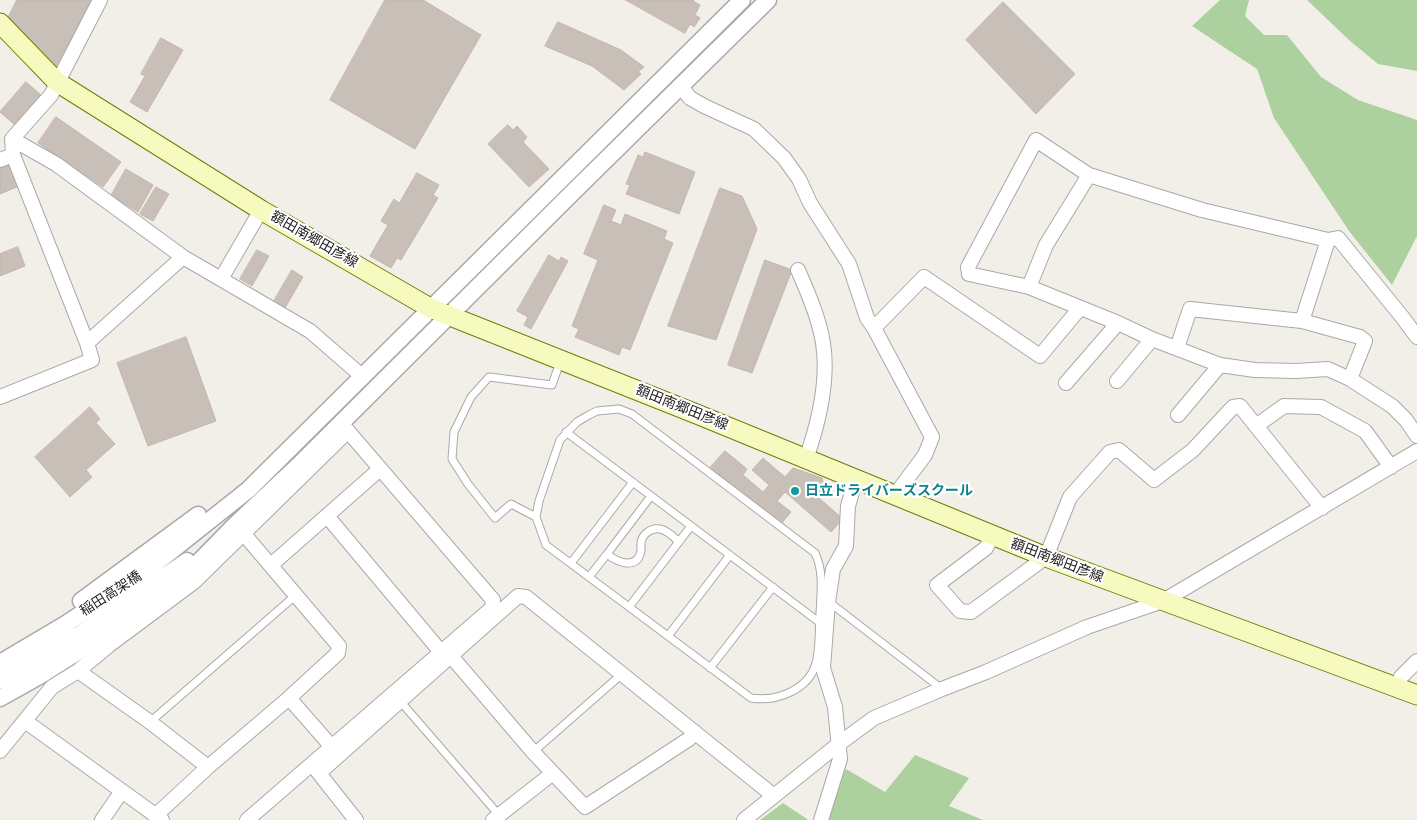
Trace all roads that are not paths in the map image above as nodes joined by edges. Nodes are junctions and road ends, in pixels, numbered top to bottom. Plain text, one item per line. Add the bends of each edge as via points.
1 (100, 0) edge
2 (741, 0) edge
3 (768, 0) edge
4 (754, 15) junction
5 (0, 23) edge
6 (57, 82) junction
7 (681, 87) junction
8 (12, 140) junction
9 (6, 157) edge
10 (1089, 175) junction
11 (261, 210) junction
12 (1328, 240) junction
13 (183, 257) junction
14 (798, 270) dead end
15 (221, 279) junction
16 (1029, 287) junction
17 (430, 308) junction
18 (1080, 308) junction
19 (451, 315) junction
20 (1302, 321) junction
21 (1118, 323) junction
22 (874, 328) junction
23 (1417, 337) edge
24 (1152, 338) junction
25 (87, 343) junction
26 (1177, 348) junction
27 (561, 359) junction
28 (1220, 365) junction
29 (362, 377) junction
30 (1350, 379) junction
31 (1116, 381) dead end
32 (1066, 383) dead end
33 (0, 397) edge
34 (1178, 415) dead end
35 (1256, 426) junction
36 (345, 427) junction
37 (566, 432) junction
38 (1417, 436) edge
39 (1417, 451) edge
40 (281, 458) junction
41 (806, 458) junction
42 (1390, 467) junction
43 (380, 469) junction
44 (856, 479) junction
45 (633, 482) junction
46 (895, 495) junction
47 (651, 496) junction
48 (1322, 508) junction
49 (327, 516) junction
50 (536, 517) junction
51 (692, 526) junction
52 (239, 529) junction
53 (993, 536) junction
54 (679, 542) junction
55 (607, 554) junction
56 (730, 555) junction
57 (1046, 557) junction
58 (571, 563) junction
59 (271, 565) junction
60 (589, 577) junction
61 (773, 587) junction
62 (296, 595) junction
63 (1163, 601) junction
64 (828, 602) junction
65 (629, 607) junction
66 (819, 622) junction
67 (668, 636) junction
68 (0, 650) edge
69 (446, 654) junction
70 (1417, 661) edge
71 (0, 663) edge
72 (710, 668) junction
73 (78, 671) junction
74 (622, 674) junction
75 (0, 680) edge
76 (1396, 688) junction
77 (942, 689) junction
78 (1417, 694) edge
79 (0, 698) edge
80 (289, 698) junction
81 (400, 701) junction
82 (25, 721) junction
83 (150, 722) junction
84 (694, 732) junction
85 (840, 743) junction
86 (331, 746) junction
87 (0, 751) edge
88 (534, 752) junction
89 (208, 767) junction
90 (315, 769) junction
91 (553, 773) junction
92 (122, 792) junction
93 (774, 796) junction
94 (158, 818) edge
95 (496, 818) edge
96 (102, 820) edge
97 (246, 820) edge
98 (356, 820) edge
99 (744, 820) edge
100 (821, 820) edge

1 - 6 street
2 - 4 street
2 - 17 street
3 - 4 street
4 - 7 street
5 - 6 main road, 額田南郷田彦線
6 - 8 street via 51,95
6 - 11 main road, 額田南郷田彦線
7 - 19 street
7 - 22 street via 690,98 754,129 784,158 849,264 867,318
8 - 9 street
8 - 13 street via 56,164
9 - 25 street
10 - 12 street via 1202,210
10 - 16 street via 1046,246
10 - 16 street via 1036,140 968,267 969,274
11 - 15 street
11 - 17 main road, 額田南郷田彦線
12 - 20 street
12 - 23 street via 1338,238
13 - 15 street
13 - 25 street
14 - 41 street via 823,341 825,366 817,426
15 - 29 street via 310,332
16 - 18 street
17 - 19 main road, 額田南郷田彦線
17 - 29 street
18 - 21 street
18 - 22 street via 1040,356 924,277
19 - 27 main road, 額田南郷田彦線
19 - 36 street
20 - 26 street via 1190,309
20 - 30 street via 1365,341
21 - 24 street
21 - 32 street
22 - 46 street via 932,437 925,455
24 - 26 street
24 - 31 street
25 - 33 street via 92,360
26 - 28 street
27 - 41 main road, 額田南郷田彦線
27 - 50 lane via 552,385 489,377 471,398 454,432 452,459 495,518 511,504
28 - 30 street via 1255,370 1328,369
28 - 34 street
29 - 40 street
30 - 38 street via 1392,406
35 - 42 street via 1284,406 1321,407 1365,431
35 - 48 street
35 - 57 street via 1240,406 1233,407 1193,450 1154,480 1119,450 1110,452 1070,497
36 - 43 street
36 - 52 street via 301,463
37 - 45 lane
37 - 50 lane via 560,440
37 - 66 lane via 597,411 619,409 632,414 815,553 820,570
39 - 42 street
40 - 68 street via 224,495 70,609
40 - 71 street, 稲田高架橋 via 248,490 146,571
41 - 44 main road, 額田南郷田彦線
42 - 48 street
43 - 49 street
43 - 69 street via 493,600 492,608
44 - 46 main road, 額田南郷田彦線
44 - 64 street via 848,506 846,546 833,569
45 - 47 lane
45 - 58 lane
46 - 53 main road, 額田南郷田彦線
47 - 51 lane
47 - 55 lane
48 - 63 street
49 - 59 street
49 - 69 street
50 - 58 lane via 546,544
51 - 54 lane
51 - 56 lane
52 - 59 street
52 - 73 street via 194,582
52 - 75 street, 稲田高架橋 via 78,636
52 - 79 street via 128,620
53 - 57 main road, 額田南郷田彦線
53 - 57 street via 986,548 937,585 960,611 970,612
54 - 55 lane via 658,528 644,535 642,550 633,562 619,562
54 - 65 lane
55 - 60 lane
56 - 61 lane
56 - 67 lane
57 - 63 main road, 額田南郷田彦線
58 - 60 lane
59 - 62 street
60 - 65 lane
61 - 66 lane
61 - 72 lane
62 - 80 street via 339,646 338,653
62 - 83 lane
63 - 76 main road, 額田南郷田彦線
63 - 77 street via 1087,628
64 - 77 lane
64 - 85 street via 824,668 835,707
65 - 67 lane
66 - 72 lane via 816,664 805,683 791,692 769,699 751,698
67 - 72 lane
69 - 74 street via 518,596 526,597
69 - 81 street
69 - 86 street
69 - 88 street
70 - 76 street via 1401,677
73 - 82 street via 52,687
73 - 83 street
74 - 84 street
74 - 88 lane
76 - 78 main road, 額田南郷田彦線
77 - 85 street via 874,718
80 - 86 street
80 - 89 street
81 - 90 street
81 - 95 lane
82 - 87 street
82 - 92 street
83 - 89 street
84 - 91 street via 585,807
84 - 93 street
85 - 93 street
85 - 100 street via 840,759
86 - 90 street
88 - 91 street
89 - 94 street
90 - 97 street
90 - 98 street
91 - 95 street
92 - 94 street
92 - 96 street
93 - 99 street

